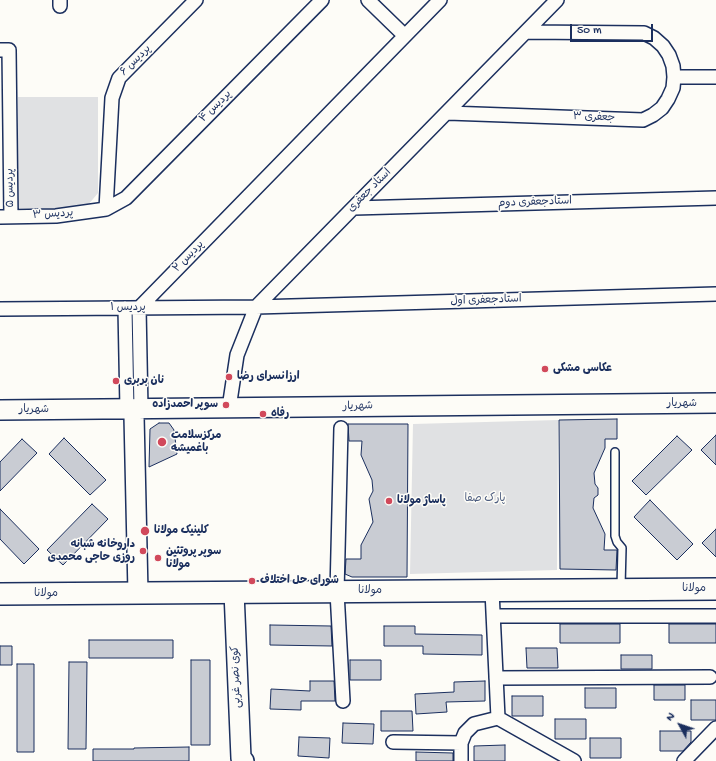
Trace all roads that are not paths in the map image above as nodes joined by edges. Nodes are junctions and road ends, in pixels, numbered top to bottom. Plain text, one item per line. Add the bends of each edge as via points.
1 (196, 0) edge
2 (322, 0) edge
3 (368, 0) edge
4 (440, 0) edge
5 (557, 0) edge
6 (526, 32) junction
7 (404, 35) junction
8 (0, 50) edge
9 (674, 77) junction
10 (716, 77) edge
11 (448, 113) junction
12 (5, 158) edge
13 (716, 198) edge
14 (354, 208) junction
15 (106, 209) junction
16 (6, 217) edge
17 (716, 294) edge
18 (256, 307) junction
19 (125, 308) junction
20 (139, 308) junction
21 (0, 309) edge
22 (716, 404) edge
23 (228, 408) junction
24 (0, 410) edge
25 (134, 411) junction
26 (341, 428) dead end
27 (615, 452) dead end
28 (621, 589) junction
29 (716, 589) edge
30 (492, 591) junction
31 (234, 592) junction
32 (337, 592) junction
33 (138, 593) junction
34 (0, 594) edge
35 (494, 616) junction
36 (716, 616) edge
37 (710, 677) dead end
38 (496, 678) junction
39 (343, 702) dead end
40 (498, 718) junction
41 (716, 728) edge
42 (393, 742) dead end
43 (461, 743) junction
44 (244, 761) edge
45 (461, 761) edge
46 (574, 761) edge
47 (684, 761) edge

1 - 15 street, پردیس ۶ via 119,78 112,98
2 - 15 street, پردیس ۴ via 126,198
3 - 7 street
4 - 7 street, پردیس ۲
5 - 6 street, استاد جعفری
6 - 9 street via 644,33 654,38 666,50 673,66
6 - 11 street, استاد جعفری
7 - 20 street, پردیس ۲
8 - 12 street, پردیس ۵ via 9,50
9 - 10 street
9 - 11 street, جعفری ۳ via 671,94 662,108 643,120
11 - 14 street, استاد جعفری
12 - 16 street, پردیس ۵
13 - 14 street, استادجعفری دوم
14 - 18 street, استاد جعفری
15 - 16 street, پردیس ۳ via 56,216
17 - 18 street, استادجعفری اول
18 - 20 street, پردیس ۱
18 - 23 street, استاد جعفری via 237,355
19 - 20 street, پردیس ۱
19 - 21 street, پردیس ۱
19 - 25 street
20 - 25 street
22 - 23 main road, شهریار
23 - 25 main road, شهریار
24 - 25 main road, شهریار
25 - 33 main road
26 - 32 street
27 - 28 lane via 615,536 622,548
28 - 29 main road, مولانا
28 - 30 main road, مولانا
30 - 32 main road, مولانا
30 - 35 street
31 - 32 main road, مولانا
31 - 33 main road, مولانا
31 - 44 main road, کوی نصر غربی via 241,758
32 - 39 street
33 - 34 main road, مولانا
35 - 36 street
35 - 38 street
37 - 38 street
38 - 40 street
40 - 43 street via 474,724 465,733
40 - 46 street
41 - 47 street
42 - 43 street
43 - 45 street

